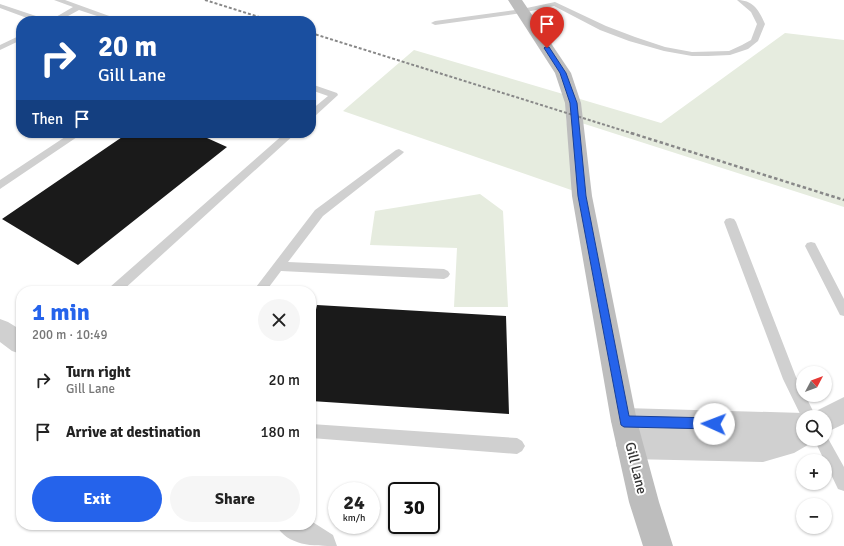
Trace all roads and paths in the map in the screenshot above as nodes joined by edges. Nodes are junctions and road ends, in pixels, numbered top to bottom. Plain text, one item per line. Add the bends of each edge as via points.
1 (58, 0) edge
2 (741, 0) edge
3 (0, 6) edge
4 (519, 6) edge
5 (79, 8) junction
6 (28, 16) edge
7 (63, 16) edge
8 (104, 16) edge
9 (435, 23) dead end
10 (16, 40) edge
11 (0, 48) edge
12 (316, 89) edge
13 (316, 111) edge
14 (70, 138) edge
15 (285, 138) edge
16 (399, 152) dead end
17 (0, 185) edge
18 (730, 222) dead end
19 (811, 246) dead end
20 (278, 266) junction
21 (444, 274) dead end
22 (120, 286) edge
23 (263, 286) edge
24 (844, 311) edge
25 (0, 329) edge
26 (16, 340) edge
27 (806, 410) edge
28 (844, 410) edge
29 (832, 416) edge
30 (796, 426) edge
31 (316, 432) edge
32 (627, 433) junction
33 (796, 437) edge
34 (517, 446) dead end
35 (825, 446) edge
36 (844, 483) edge
37 (298, 530) edge
38 (322, 546) edge
39 (658, 546) edge

1 - 5 lane
2 - 4 lane via 752,7 761,24 754,41 730,53 708,54 664,49 632,39 555,4
3 - 6 lane
4 - 9 lane
4 - 32 street, Gill Lane via 563,73 573,103 582,196
5 - 7 lane
5 - 8 lane
10 - 11 lane
12 - 13 lane via 334,95
14 - 17 lane
15 - 22 lane
16 - 20 lane via 319,213
18 - 27 lane via 790,379
19 - 24 lane
20 - 21 lane
20 - 23 lane
25 - 26 street
28 - 29 street
30 - 32 street
31 - 34 lane
32 - 33 street via 763,448 784,443
32 - 39 street, Gill Lane
35 - 36 lane
37 - 38 street

